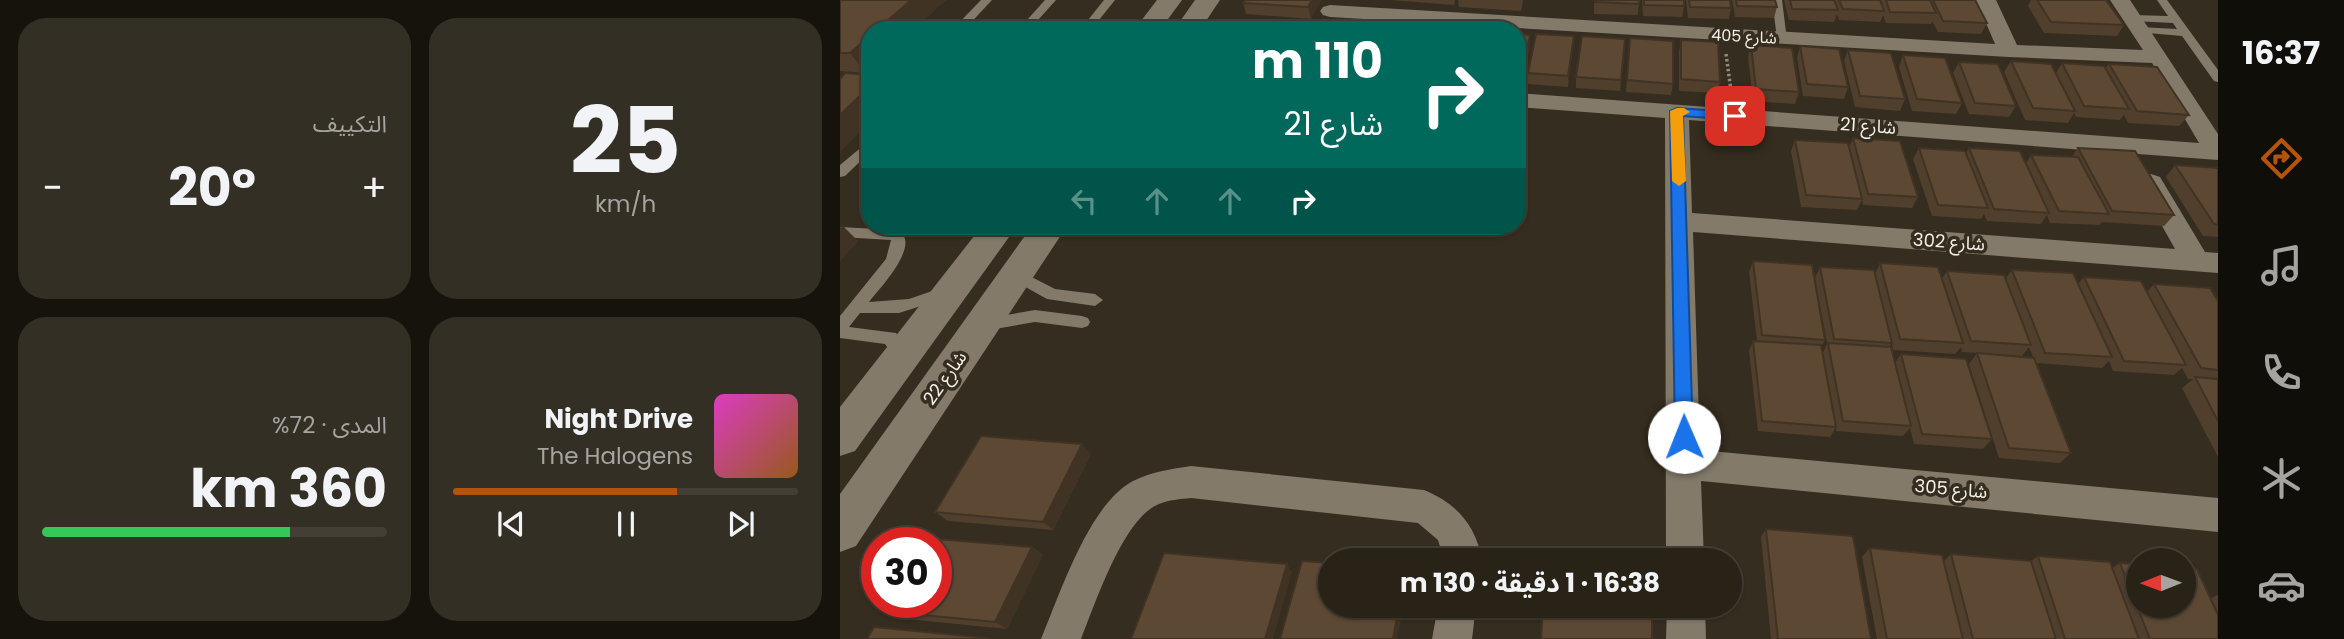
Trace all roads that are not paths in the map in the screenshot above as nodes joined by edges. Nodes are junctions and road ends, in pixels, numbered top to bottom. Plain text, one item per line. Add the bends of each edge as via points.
1 (987, 0) edge
2 (1051, 0) edge
3 (1110, 0) edge
4 (1170, 0) edge
5 (1209, 0) edge
6 (1545, 0) edge
7 (1777, 0) edge
8 (1986, 0) edge
9 (2162, 0) edge
10 (1329, 14) edge
11 (2131, 16) edge
12 (2176, 20) junction
13 (966, 21) edge
14 (1031, 21) edge
15 (1092, 21) edge
16 (1154, 21) edge
17 (1194, 21) edge
18 (1478, 21) edge
19 (1526, 23) edge
20 (1542, 24) junction
21 (2184, 33) junction
22 (1783, 38) junction
23 (2009, 51) junction
24 (2159, 57) junction
25 (2218, 78) edge
26 (1526, 101) edge
27 (1677, 111) junction
28 (2129, 145) junction
29 (2218, 152) edge
30 (861, 153) edge
31 (840, 173) edge
32 (1681, 222) junction
33 (840, 232) edge
34 (861, 233) edge
35 (896, 235) edge
36 (992, 235) edge
37 (1044, 235) edge
38 (2207, 262) edge
39 (1016, 275) junction
40 (953, 289) junction
41 (1095, 300) dead end
42 (845, 320) edge
43 (1082, 322) dead end
44 (981, 325) junction
45 (902, 355) junction
46 (840, 438) edge
47 (1684, 464) junction
48 (2218, 515) edge
49 (840, 531) edge
50 (1460, 548) edge
51 (1685, 548) edge
52 (1455, 618) edge
53 (1686, 618) edge
54 (1061, 639) edge
55 (1452, 639) edge
56 (1686, 639) edge

1 - 13 lane
2 - 14 lane
3 - 15 lane
4 - 16 street
5 - 17 street
6 - 20 street
7 - 22 lane
8 - 23 street
9 - 12 lane
10 - 18 street, شارع 405
11 - 12 lane
11 - 21 lane
11 - 24 street
12 - 21 lane
19 - 20 street, شارع 405
20 - 22 street, شارع 405
21 - 25 lane
22 - 23 street, شارع 405
23 - 24 street, شارع 405
24 - 29 street
26 - 27 street, شارع 21
27 - 28 street, شارع 21
27 - 32 street
28 - 29 street, شارع 21
28 - 38 street
30 - 31 lane
32 - 38 street, شارع 302
32 - 47 street
33 - 34 lane
35 - 42 lane via 900,243 893,261
36 - 40 street
37 - 39 street, شارع 22
39 - 41 lane via 1052,295
39 - 44 street, شارع 22
40 - 42 lane via 912,306
40 - 45 street
42 - 45 lane via 890,338
43 - 44 lane via 1035,316
44 - 49 street, شارع 22
45 - 46 street
47 - 48 street, شارع 305
47 - 51 street
50 - 54 street via 1457,533 1424,507 1191,482 1167,486 1144,494 1114,520
52 - 55 street
53 - 56 street

